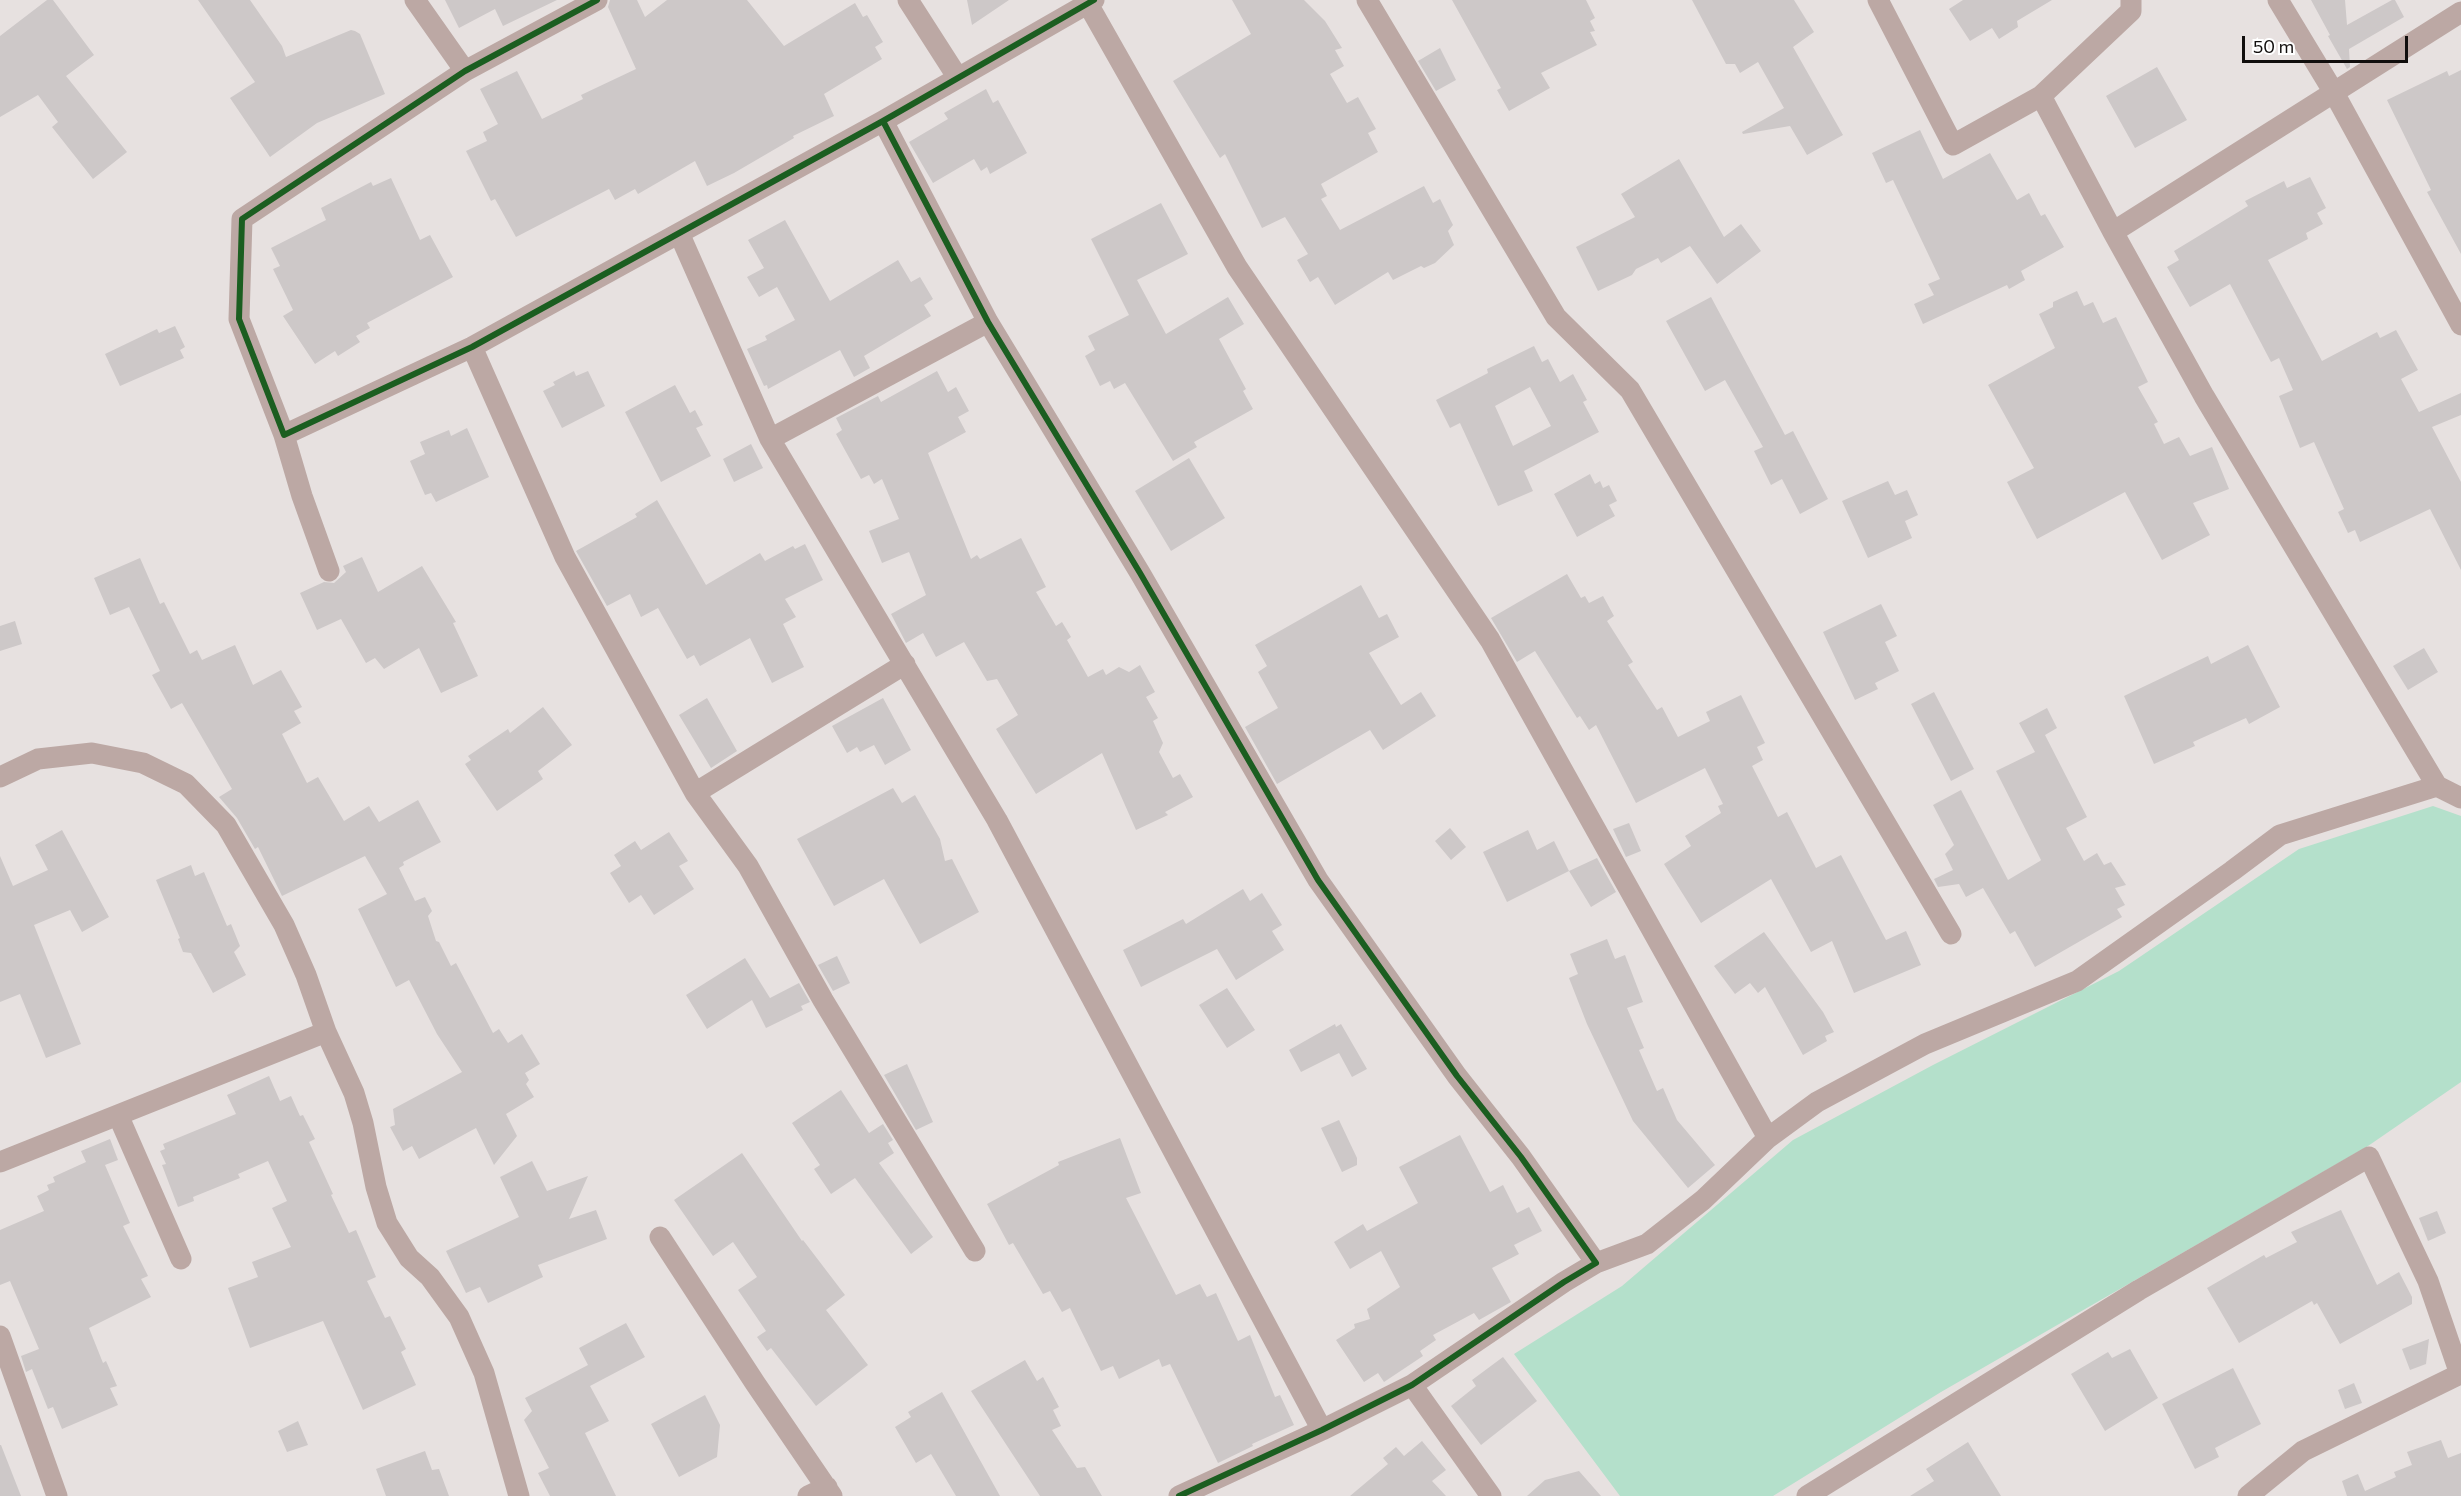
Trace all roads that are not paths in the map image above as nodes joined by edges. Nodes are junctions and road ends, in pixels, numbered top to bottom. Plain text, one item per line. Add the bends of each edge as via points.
1 (415, 0) edge
2 (597, 0) edge
3 (908, 0) edge
4 (1367, 0) edge
5 (1878, 0) edge
6 (2131, 0) edge
7 (2278, 0) edge
8 (1091, 2) edge
9 (2461, 12) edge
10 (465, 71) junction
11 (958, 78) junction
12 (2333, 91) junction
13 (2041, 96) junction
14 (883, 121) junction
15 (2113, 232) junction
16 (679, 233) junction
17 (988, 322) junction
18 (2461, 325) edge
19 (472, 347) junction
20 (284, 435) junction
21 (771, 439) junction
22 (329, 571) dead end
23 (905, 664) junction
24 (0, 777) edge
25 (2437, 786) junction
26 (695, 793) junction
27 (2461, 798) edge
28 (1951, 934) dead end
29 (326, 1032) junction
30 (118, 1115) junction
31 (1768, 1138) junction
32 (0, 1162) edge
33 (660, 1237) dead end
34 (975, 1251) dead end
35 (181, 1259) dead end
36 (1596, 1263) junction
37 (0, 1336) edge
38 (1412, 1385) junction
39 (1322, 1430) junction
40 (830, 1491) edge
41 (57, 1496) edge
42 (519, 1496) edge
43 (808, 1496) edge
44 (1179, 1496) edge
45 (1491, 1496) edge
46 (1807, 1496) edge
47 (2248, 1496) edge

1 - 10 street
2 - 10 street
3 - 11 street
4 - 28 street via 1556,317 1630,390
5 - 13 street via 1953,145
6 - 13 street via 2131,11
7 - 12 street
8 - 11 street
8 - 31 street via 1237,267 1490,640
9 - 12 street
10 - 20 street via 242,219 239,318
11 - 14 street
12 - 15 street
12 - 18 street
13 - 15 street
14 - 16 street
14 - 17 street
15 - 25 street via 2204,396
16 - 19 street
16 - 21 street
17 - 21 street
17 - 36 street via 1140,573 1318,880
19 - 20 street
19 - 26 street via 565,557
20 - 22 street
21 - 23 street
23 - 26 street
23 - 39 street via 997,820
24 - 29 street via 38,759 92,753 143,763 186,784 226,825 284,925
25 - 27 street
25 - 31 street via 2280,835 2077,981 1925,1044 1817,1102
26 - 34 street via 748,866 823,1000
29 - 30 street
29 - 42 street via 354,1093 387,1223 409,1258 430,1277 459,1317 484,1373
30 - 32 street
30 - 35 street
31 - 36 street via 1703,1200 1647,1244
33 - 40 street
36 - 38 street
37 - 41 street
38 - 39 street
38 - 45 street
39 - 44 street
40 - 43 street
46 - 47 street via 2139,1290 2369,1157 2428,1281 2460,1374 2303,1451

